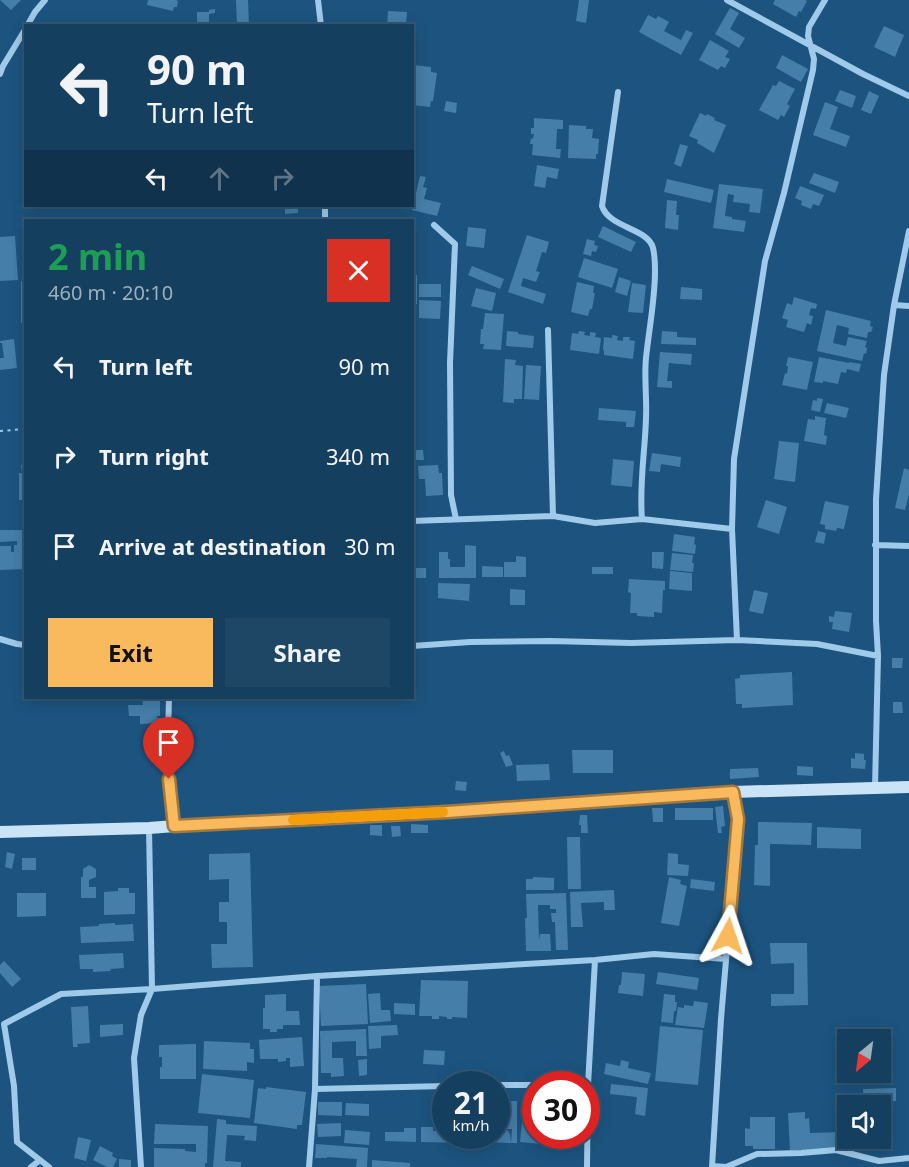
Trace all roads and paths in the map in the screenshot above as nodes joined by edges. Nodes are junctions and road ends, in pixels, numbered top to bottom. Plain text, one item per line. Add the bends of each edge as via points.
1 (45, 0) edge
2 (318, 0) edge
3 (727, 0) edge
4 (825, 0) edge
5 (28, 24) edge
6 (321, 24) edge
7 (24, 30) edge
8 (811, 47) junction
9 (0, 74) edge
10 (618, 92) dead end
11 (909, 96) edge
12 (434, 225) dead end
13 (909, 231) edge
14 (894, 305) junction
15 (909, 306) edge
16 (548, 330) dead end
17 (24, 429) edge
18 (0, 431) edge
19 (553, 516) junction
20 (456, 519) junction
21 (642, 519) junction
22 (414, 520) edge
23 (732, 529) junction
24 (875, 545) junction
25 (909, 546) edge
26 (0, 639) edge
27 (737, 640) junction
28 (24, 645) edge
29 (414, 646) edge
30 (878, 656) junction
31 (169, 699) edge
32 (909, 787) edge
33 (875, 788) junction
34 (733, 792) junction
35 (174, 826) junction
36 (149, 828) junction
37 (0, 832) edge
38 (595, 960) junction
39 (726, 960) junction
40 (317, 976) junction
41 (152, 989) junction
42 (588, 1071) edge
43 (432, 1086) edge
44 (315, 1089) junction
45 (587, 1149) edge
46 (909, 1158) edge
47 (40, 1160) junction
48 (31, 1167) edge
49 (49, 1167) edge
50 (141, 1167) edge
51 (309, 1167) edge
52 (587, 1167) edge
53 (712, 1167) edge

1 - 5 street
2 - 6 street
3 - 8 street
4 - 8 street via 809,27
7 - 9 street
8 - 11 street
8 - 23 street via 813,70 765,261 734,459
10 - 21 street via 602,206 613,220 648,239 654,260 655,286 646,360
12 - 20 street via 455,244 450,363 451,495
13 - 14 street
14 - 15 street
14 - 24 street via 884,375
16 - 19 street
17 - 18 path
19 - 20 street
19 - 21 street via 595,522
20 - 22 street
21 - 23 street
23 - 27 street
24 - 25 street
24 - 30 street
26 - 28 street
27 - 29 street
27 - 30 street via 817,644
30 - 33 street
31 - 35 street via 169,779
32 - 33 main road
33 - 34 main road
34 - 35 main road
34 - 39 street via 738,819
35 - 36 main road
36 - 37 main road
36 - 41 street
38 - 39 street via 654,954
38 - 40 street
38 - 42 street
39 - 53 street
40 - 41 street
40 - 44 street
41 - 47 street via 61,994 4,1024 14,1086 17,1142
41 - 50 street via 141,1015 134,1058
43 - 44 street
44 - 51 street
45 - 52 street
46 - 53 street via 879,1161 836,1150 757,1154 726,1167
47 - 48 street
47 - 49 street

